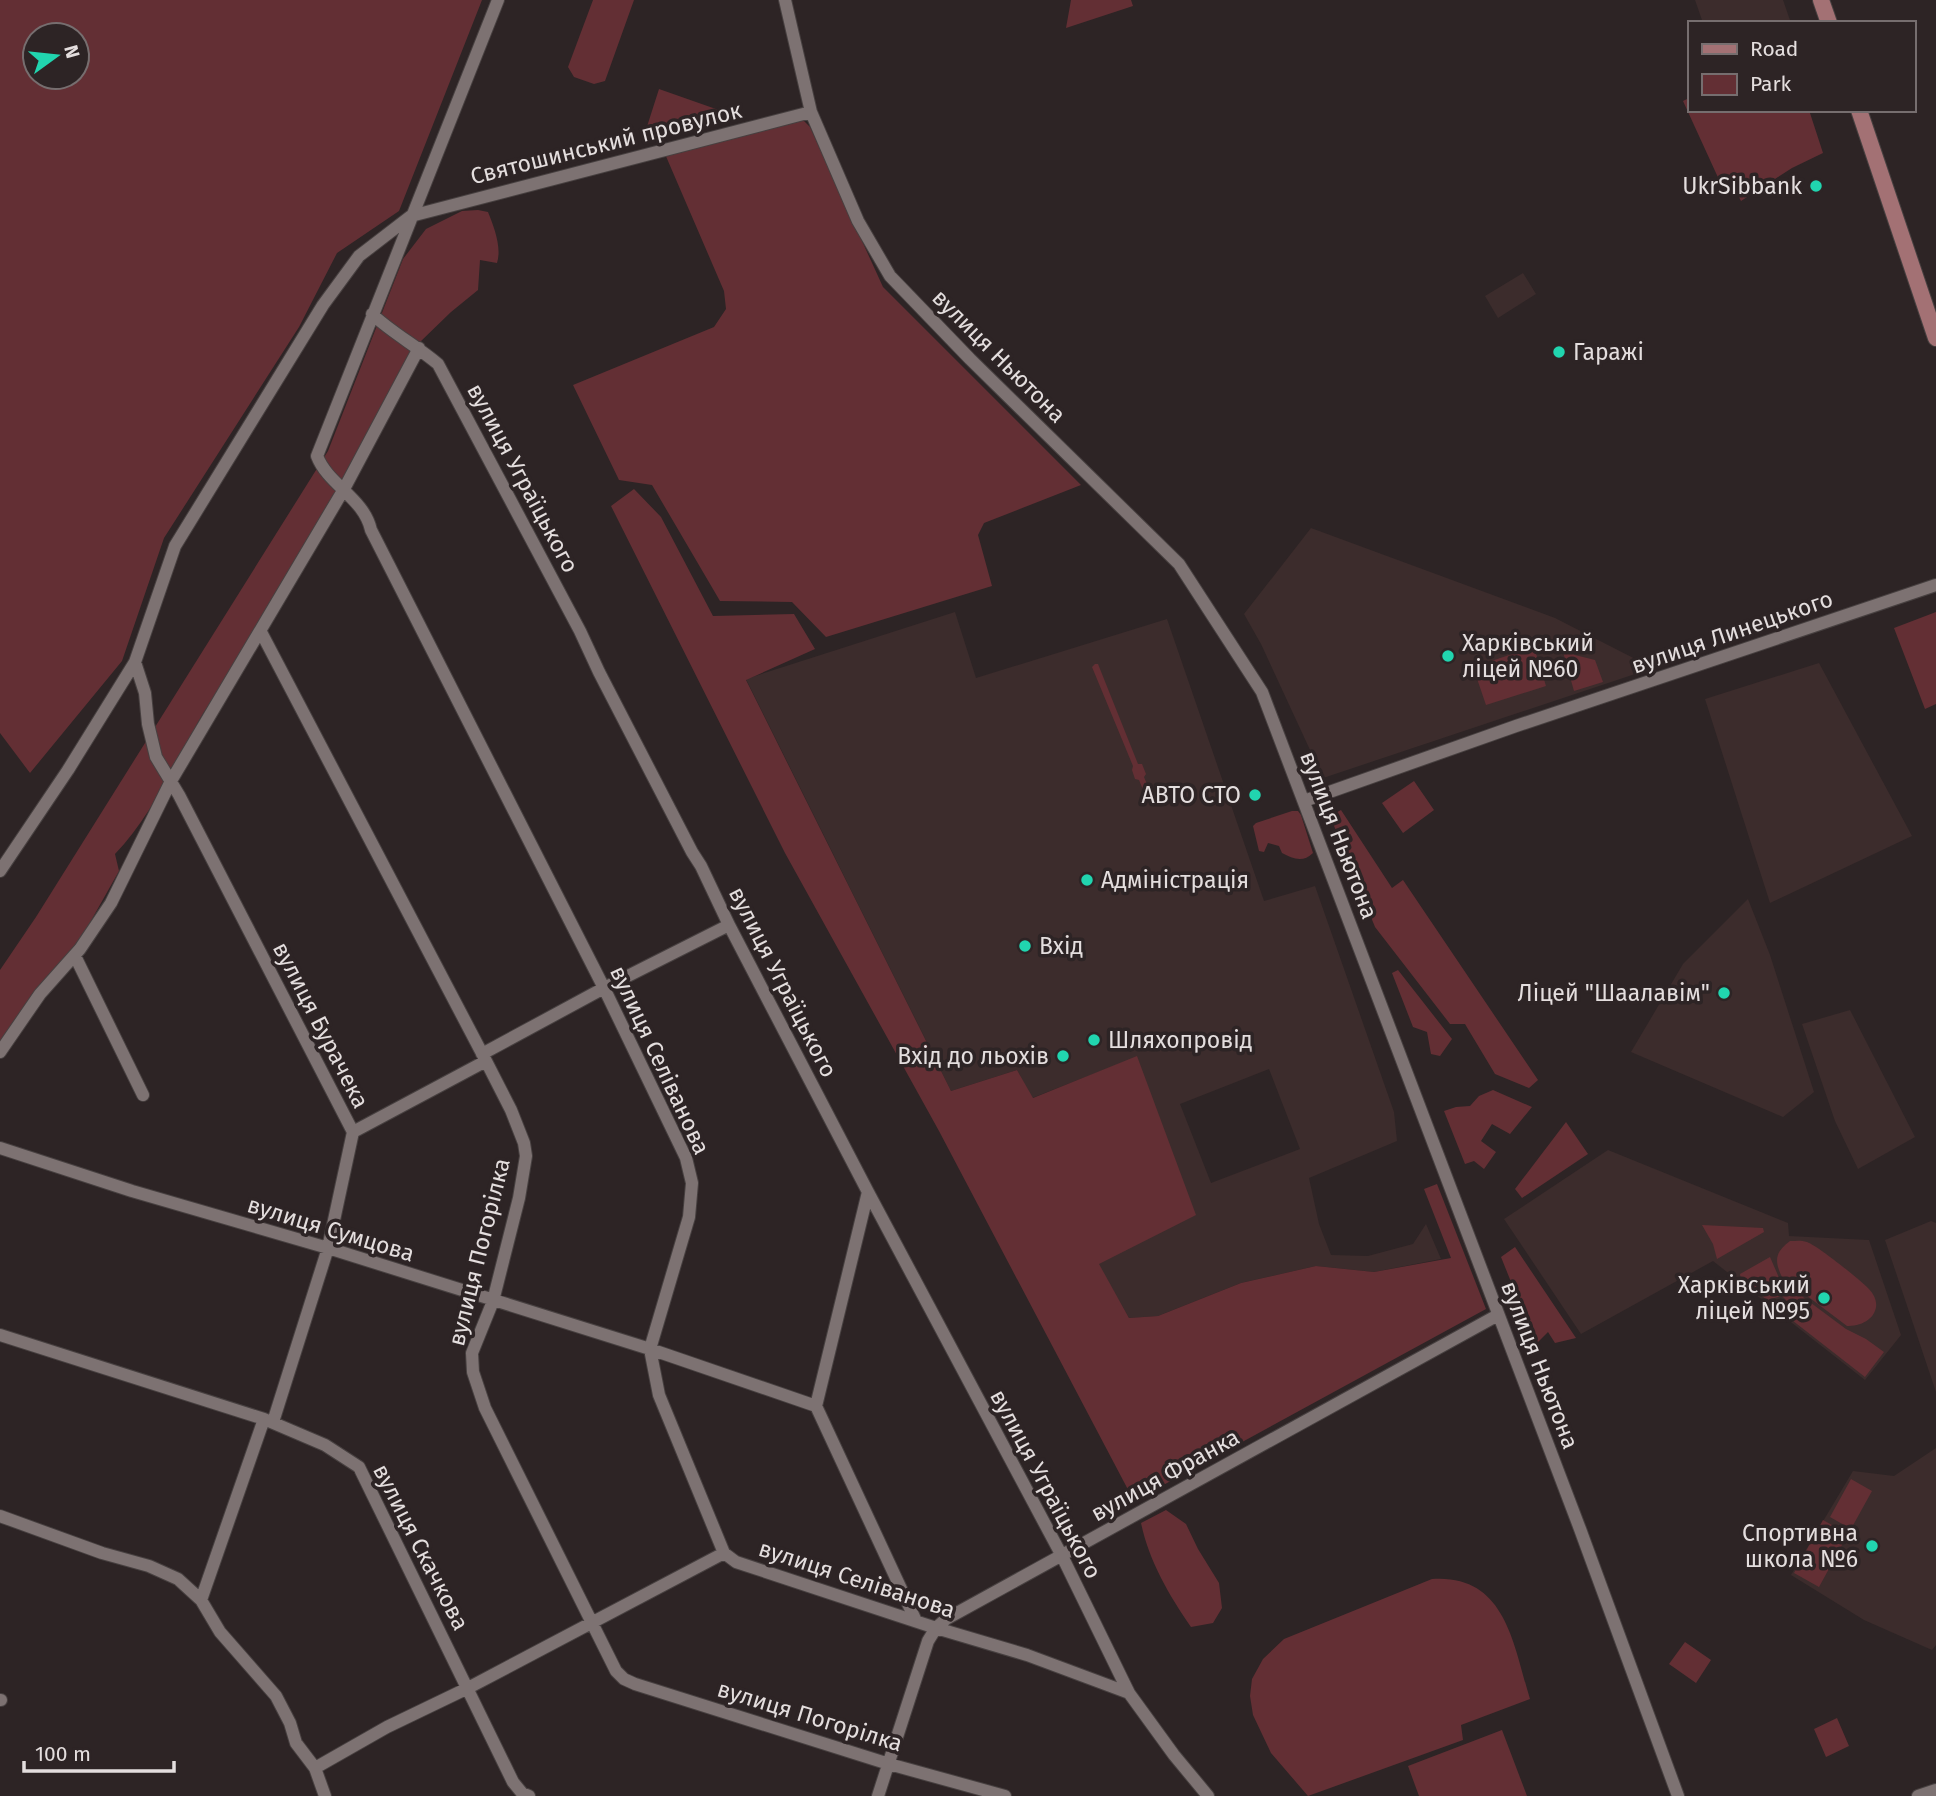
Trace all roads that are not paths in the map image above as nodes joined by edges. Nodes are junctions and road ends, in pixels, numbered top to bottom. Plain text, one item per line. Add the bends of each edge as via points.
1 (498, 0) edge
2 (785, 0) edge
3 (1821, 0) edge
4 (1828, 21) edge
5 (1860, 112) edge
6 (811, 113) junction
7 (411, 216) junction
8 (372, 314) junction
9 (1936, 338) edge
10 (419, 348) junction
11 (344, 489) junction
12 (1936, 585) edge
13 (261, 632) junction
14 (135, 662) junction
15 (171, 781) junction
16 (1304, 801) junction
17 (0, 871) edge
18 (729, 925) junction
19 (75, 956) junction
20 (604, 988) junction
21 (0, 1052) edge
22 (484, 1058) junction
23 (143, 1095) dead end
24 (353, 1132) junction
25 (0, 1148) edge
26 (868, 1192) junction
27 (328, 1248) junction
28 (493, 1301) junction
29 (1498, 1315) junction
30 (0, 1335) edge
31 (649, 1349) junction
32 (816, 1406) junction
33 (268, 1421) junction
34 (0, 1516) edge
35 (724, 1553) junction
36 (1062, 1556) junction
37 (201, 1600) junction
38 (916, 1621) junction
39 (591, 1624) junction
40 (936, 1628) junction
41 (468, 1688) junction
42 (1129, 1693) junction
43 (889, 1764) junction
44 (315, 1768) junction
45 (1936, 1790) edge
46 (325, 1796) edge
47 (529, 1796) edge
48 (878, 1796) edge
49 (1005, 1796) edge
50 (1208, 1796) edge
51 (1678, 1796) edge
52 (1918, 1796) edge

1 - 7 street
2 - 6 street, вулиця Ньютона
3 - 4 main road
5 - 9 main road
6 - 7 street, Святошинський провулок
6 - 16 street, вулиця Ньютона via 858,221 890,276 1179,564 1262,692
7 - 8 street
7 - 14 street via 359,256 323,305 176,545
8 - 10 street, вулиця Уграїцького
8 - 11 street, вулиця Селіванова via 317,456 320,466
10 - 11 street
10 - 18 street, вулиця Уграїцького via 438,364
11 - 13 street
11 - 20 street, вулиця Селіванова via 369,520
12 - 16 street, вулиця Линецького
13 - 15 street
13 - 22 street, вулиця Погорілка
14 - 15 street, вулиця Бурачека via 156,757
14 - 17 street
15 - 19 street via 111,903
15 - 24 street, вулиця Бурачека
16 - 29 street, вулиця Ньютона
18 - 20 street
18 - 26 street, вулиця Уграїцького
19 - 21 street via 40,994
19 - 23 street
20 - 22 street
20 - 31 street, вулиця Селіванова via 686,1157 692,1182 688,1217
22 - 24 street
22 - 28 street, вулиця Погорілка via 511,1110 526,1156
24 - 27 street, вулиця Бурачека
25 - 27 street, вулиця Сумцова
26 - 32 street
26 - 36 street, вулиця Уграїцького
27 - 28 street, вулиця Сумцова
27 - 33 street, вулиця Бурачека
28 - 31 street, вулиця Сумцова
28 - 39 street, вулиця Погорілка via 472,1353 478,1392
29 - 36 street, вулиця Франка
29 - 51 street, вулиця Ньютона
30 - 33 street, вулиця Скачкова
31 - 32 street, вулиця Сумцова
31 - 35 street, вулиця Селіванова via 659,1395
32 - 38 street
33 - 37 street, вулиця Бурачека
33 - 41 street, вулиця Скачкова via 325,1445 359,1468
34 - 37 street via 149,1566 178,1579
35 - 38 street, вулиця Селіванова via 736,1562
35 - 39 street
36 - 40 street, вулиця Франка
36 - 42 street, вулиця Уграїцького
37 - 44 street via 220,1632 276,1696 296,1742
38 - 40 street, вулиця Селіванова
39 - 41 street
39 - 43 street, вулиця Погорілка via 624,1679
40 - 42 street, вулиця Селіванова
40 - 43 street via 913,1682
41 - 44 street
41 - 47 street, вулиця Скачкова via 513,1782
42 - 50 street
43 - 48 street
43 - 49 street, вулиця Погорілка
44 - 46 street
45 - 52 street

